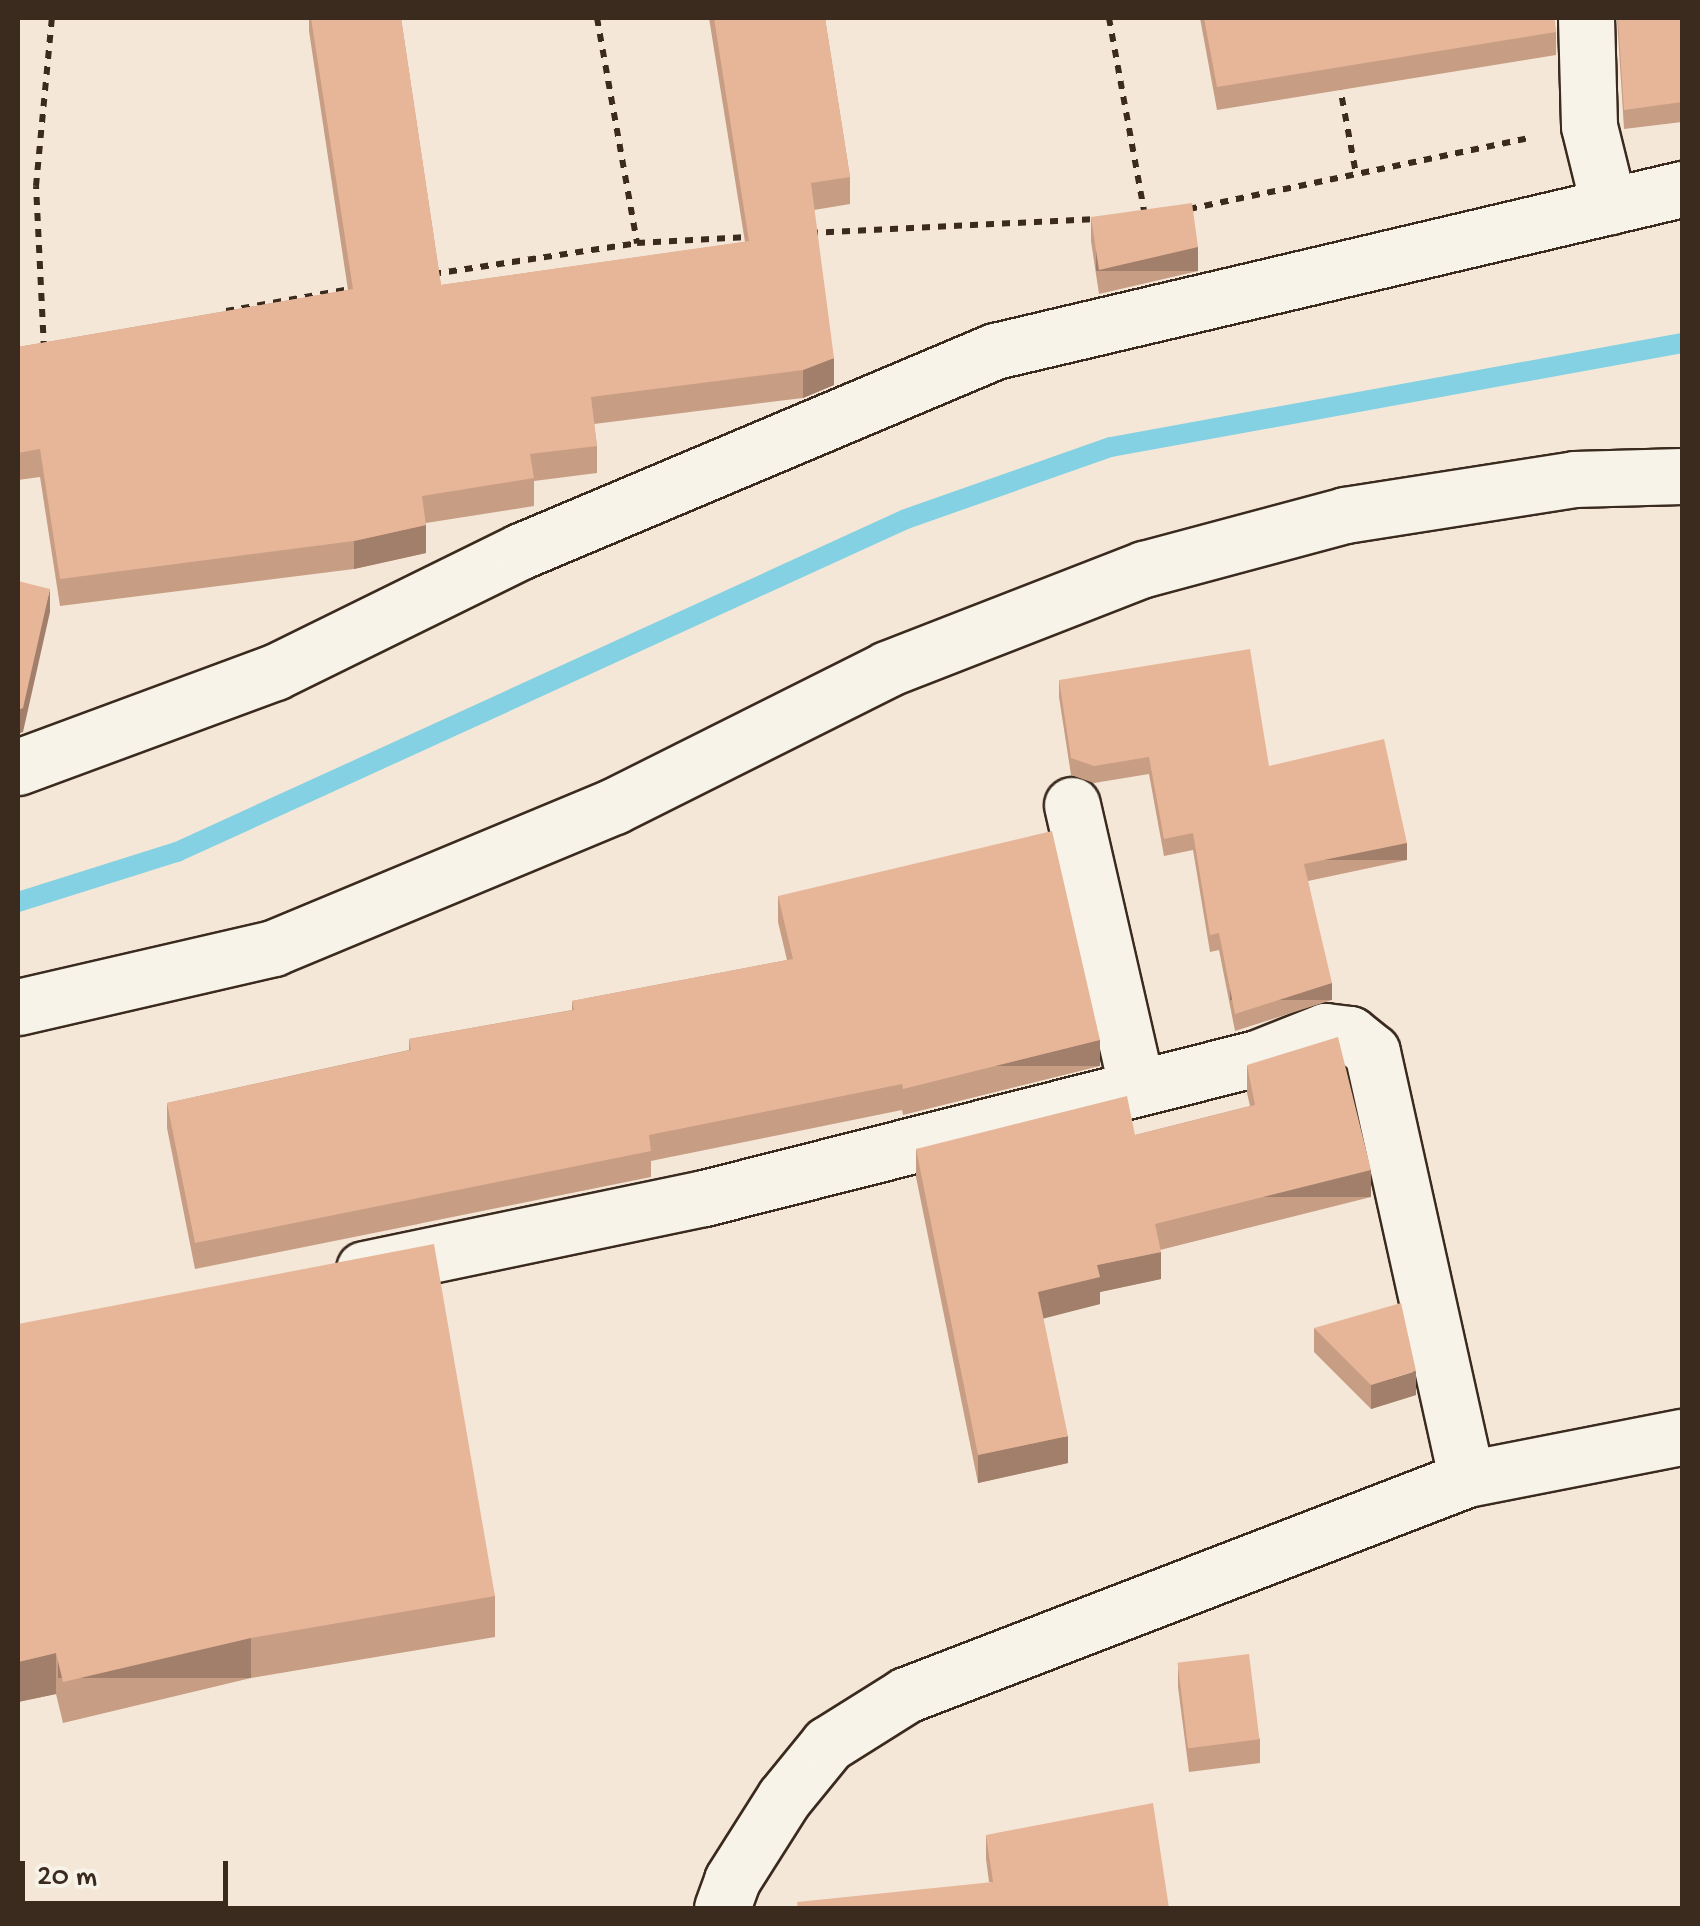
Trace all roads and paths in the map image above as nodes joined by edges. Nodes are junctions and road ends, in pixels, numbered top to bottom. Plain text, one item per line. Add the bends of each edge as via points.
1 (52, 18) edge
2 (597, 18) edge
3 (1109, 18) edge
4 (1586, 18) edge
5 (1338, 76) edge
6 (1589, 126) junction
7 (1356, 174) junction
8 (1682, 189) edge
9 (1609, 207) junction
10 (1184, 210) edge
11 (1165, 213) edge
12 (1146, 217) junction
13 (1127, 218) edge
14 (1108, 219) edge
15 (792, 234) edge
16 (754, 236) edge
17 (637, 243) junction
18 (414, 278) edge
19 (360, 287) edge
20 (218, 313) edge
21 (61, 346) edge
22 (44, 350) junction
23 (31, 354) edge
24 (1682, 476) edge
25 (18, 767) edge
26 (1072, 805) dead end
27 (18, 1007) edge
28 (1137, 1088) junction
29 (321, 1278) edge
30 (1682, 1437) edge
31 (1467, 1480) junction
32 (722, 1908) edge

1 - 22 path via 36,186
2 - 17 path
3 - 12 path
4 - 6 street
5 - 7 path
6 - 7 path
6 - 9 street
7 - 10 path
8 - 9 street
9 - 25 street via 995,351 521,550 275,672
11 - 12 path
12 - 13 path
14 - 15 path
16 - 17 path
17 - 18 path
19 - 20 path
21 - 22 path
22 - 23 path
24 - 27 street via 1574,479 1345,516 1144,569 886,669 614,806 273,948
26 - 28 street
28 - 29 street via 704,1198
28 - 31 street via 1257,1058 1326,1031 1350,1034 1372,1052
30 - 31 street
31 - 32 street via 906,1695 828,1744 784,1798 732,1880

